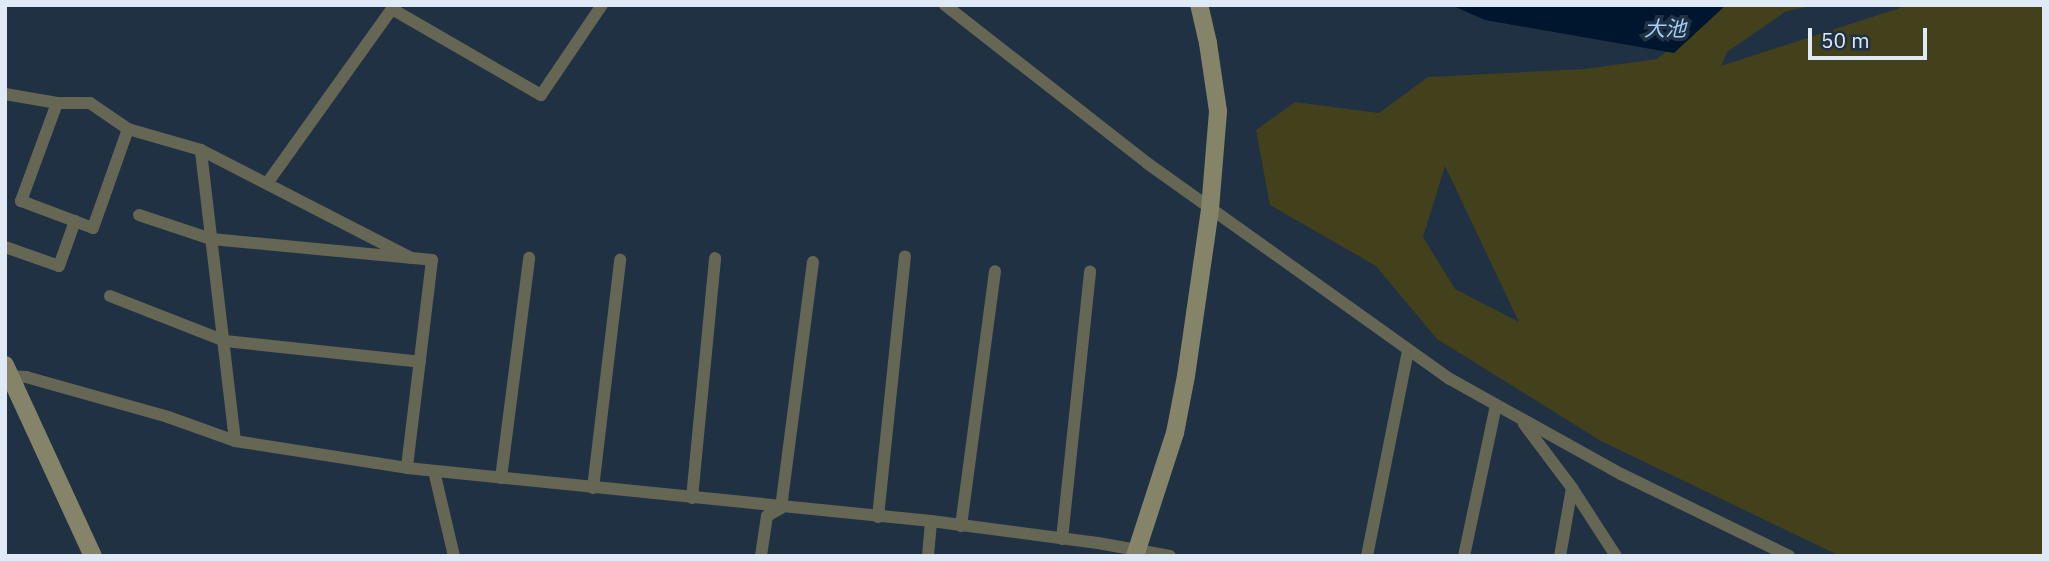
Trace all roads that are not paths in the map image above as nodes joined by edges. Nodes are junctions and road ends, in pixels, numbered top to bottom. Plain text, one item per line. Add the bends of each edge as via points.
1 (602, 5) edge
2 (945, 5) edge
3 (1199, 5) edge
4 (5, 94) edge
5 (57, 103) junction
6 (128, 129) junction
7 (201, 150) junction
8 (268, 182) junction
9 (1210, 209) junction
10 (139, 215) dead end
11 (75, 221) junction
12 (211, 239) junction
13 (5, 247) edge
14 (905, 256) dead end
15 (411, 258) junction
16 (529, 258) dead end
17 (715, 258) dead end
18 (620, 260) dead end
19 (813, 262) dead end
20 (995, 271) dead end
21 (1090, 271) dead end
22 (110, 296) dead end
23 (225, 341) junction
24 (1408, 349) junction
25 (420, 362) junction
26 (8, 373) edge
27 (1496, 406) junction
28 (1521, 421) junction
29 (235, 441) junction
30 (407, 468) junction
31 (434, 471) junction
32 (501, 478) junction
33 (593, 488) junction
34 (1572, 488) junction
35 (692, 498) junction
36 (781, 508) junction
37 (878, 517) junction
38 (931, 521) junction
39 (961, 526) junction
40 (1062, 539) junction
41 (1136, 552) edge
42 (93, 556) edge
43 (454, 556) edge
44 (761, 556) edge
45 (928, 556) edge
46 (1170, 556) edge
47 (1367, 556) edge
48 (1464, 556) edge
49 (1560, 556) edge
50 (1616, 556) edge
51 (1789, 556) edge

1 - 8 street via 541,95 392,9
2 - 9 street
3 - 9 street via 1218,111
4 - 5 street
5 - 6 street via 90,103
5 - 11 street via 21,201
6 - 7 street
6 - 11 street via 93,228
7 - 8 street
7 - 12 street
8 - 15 street
9 - 24 street
9 - 41 street via 1175,433
10 - 12 street
11 - 13 street via 59,266
12 - 15 street
12 - 23 street
14 - 37 street
15 - 25 street via 432,260
16 - 32 street
17 - 35 street
18 - 33 street
19 - 36 street
20 - 39 street
21 - 40 street
22 - 23 street
23 - 25 street
23 - 29 street
24 - 27 street
24 - 47 street
25 - 30 street
26 - 29 street via 168,417
26 - 42 street
27 - 28 street
27 - 48 street
28 - 34 street
28 - 51 street
29 - 30 street
30 - 31 street
31 - 32 street
31 - 43 street
32 - 33 street
33 - 35 street
34 - 49 street
34 - 50 street
35 - 36 street
36 - 37 street
36 - 44 street via 767,516
37 - 38 street
38 - 39 street
38 - 45 street
39 - 40 street
40 - 41 street
41 - 46 street

